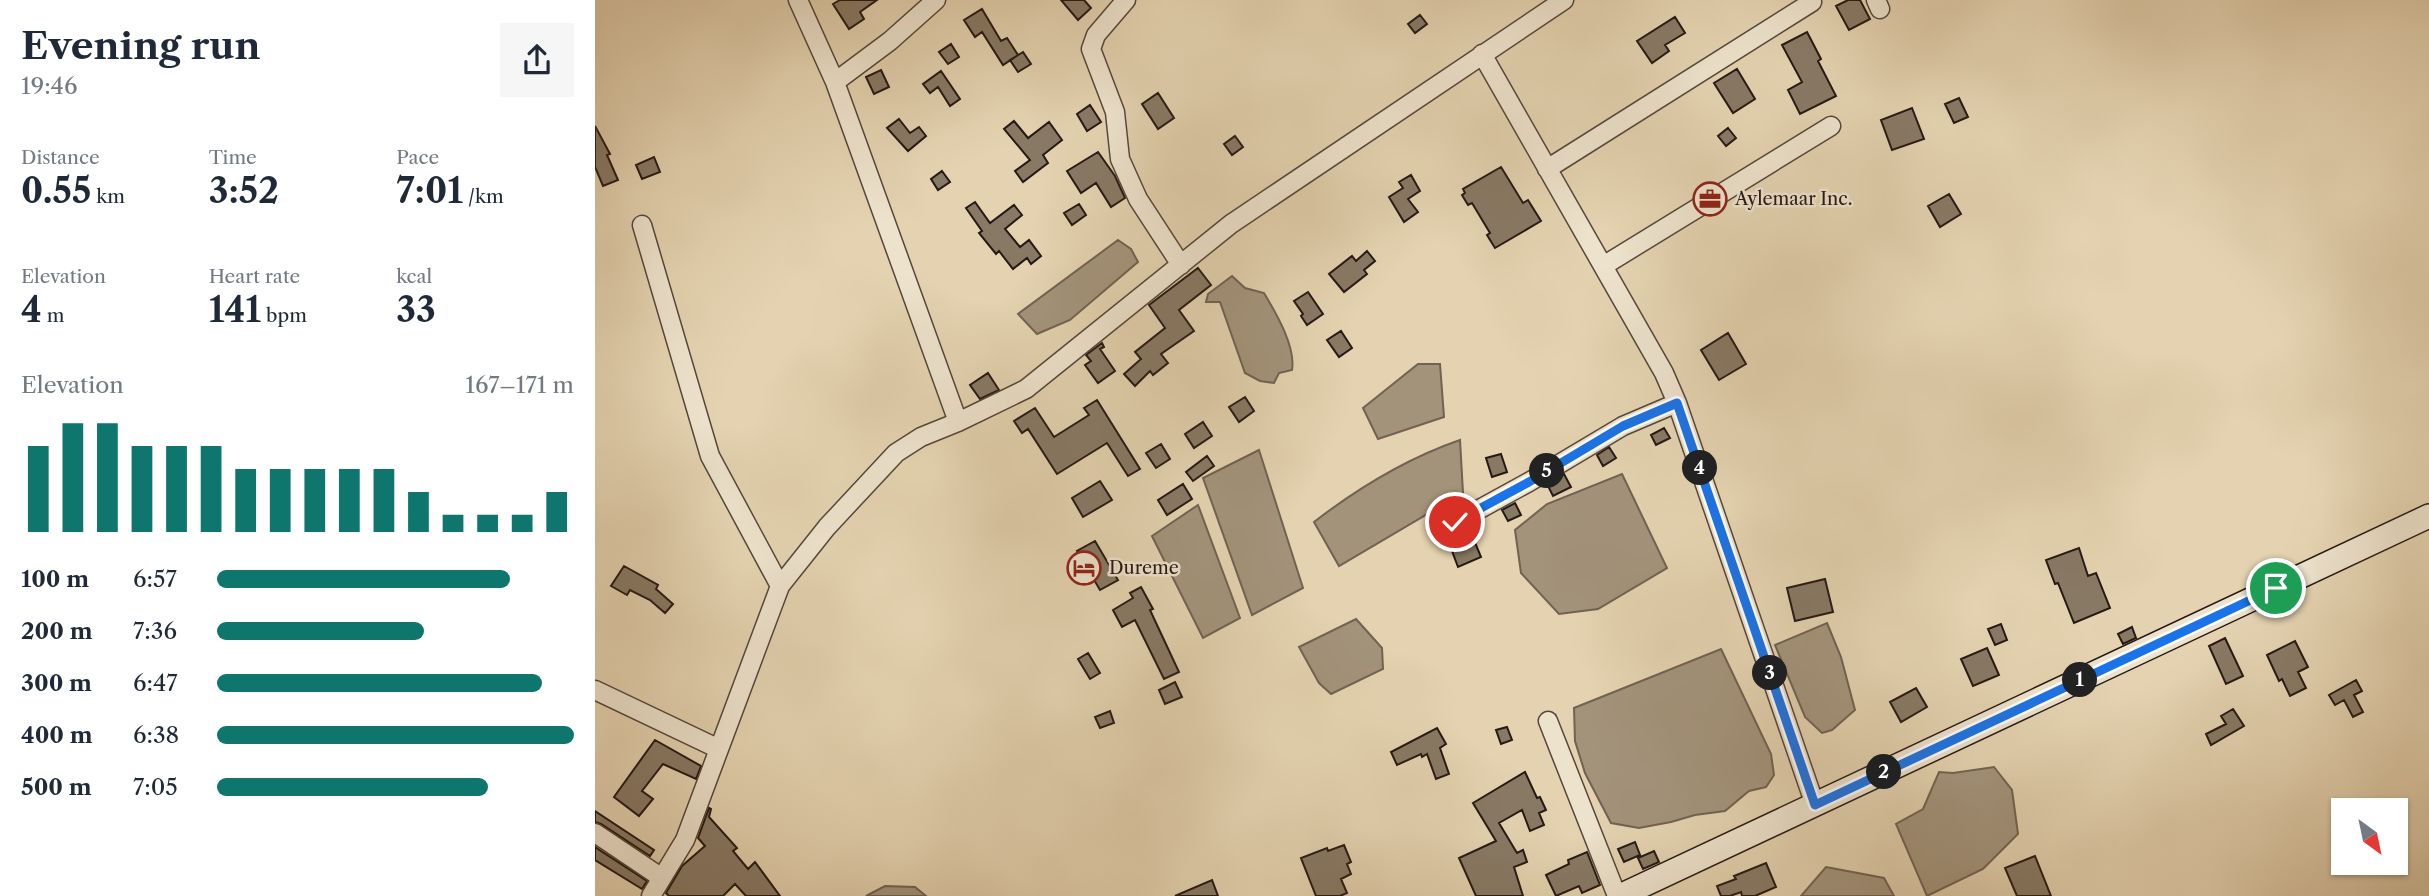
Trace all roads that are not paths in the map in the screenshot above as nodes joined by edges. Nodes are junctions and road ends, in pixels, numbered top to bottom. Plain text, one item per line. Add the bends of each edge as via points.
1 (798, 0) edge
2 (936, 0) edge
3 (1126, 0) edge
4 (1564, 0) edge
5 (1812, 2) dead end
6 (1482, 54) junction
7 (835, 82) junction
8 (1831, 126) dead end
9 (1547, 169) junction
10 (642, 225) dead end
11 (1181, 265) junction
12 (1603, 266) junction
13 (1677, 403) junction
14 (958, 422) junction
15 (2429, 516) edge
16 (1455, 522) dead end
17 (780, 586) junction
18 (595, 690) edge
19 (1548, 721) dead end
20 (719, 749) junction
21 (1815, 805) junction
22 (595, 833) edge
23 (662, 878) junction
24 (651, 896) edge
25 (1618, 896) edge

1 - 7 street
2 - 7 street
3 - 11 street via 1096,35 1091,49 1115,112 1120,159
4 - 6 street
5 - 9 street
6 - 9 street
6 - 11 street via 1231,224
7 - 14 street
8 - 12 street
9 - 12 street
10 - 17 street via 710,456
11 - 14 street via 1026,389
12 - 13 street
13 - 16 street via 1623,426
13 - 21 street
14 - 17 street via 896,453
15 - 21 main road
17 - 20 street
18 - 20 street
19 - 25 street
20 - 23 street via 685,840
21 - 25 main road
22 - 23 street
23 - 24 street

